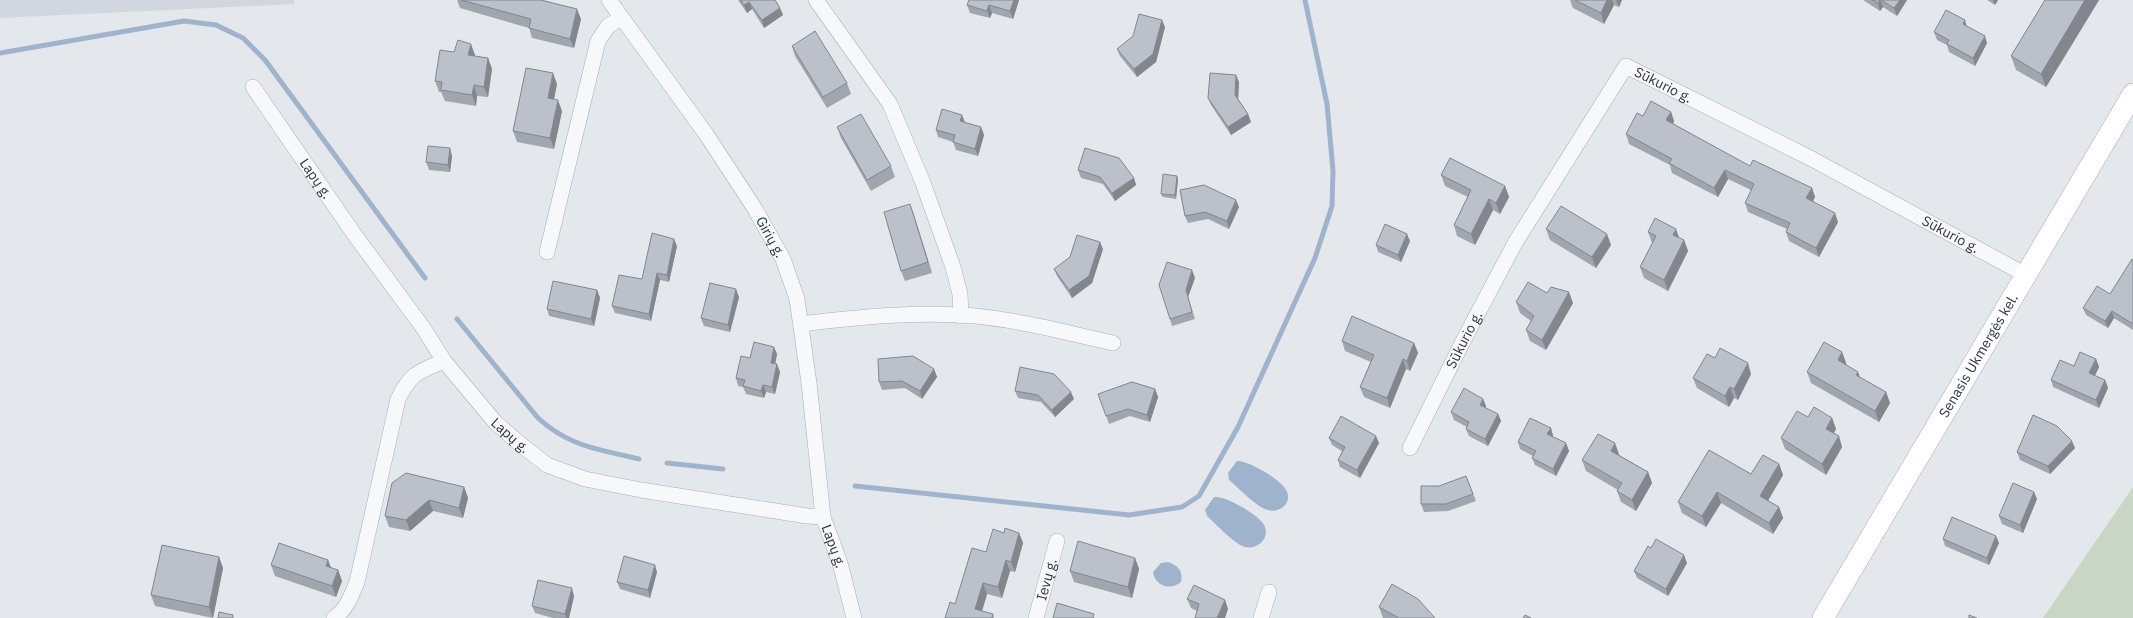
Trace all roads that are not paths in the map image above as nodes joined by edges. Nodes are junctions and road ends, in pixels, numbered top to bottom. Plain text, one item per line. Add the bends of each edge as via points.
1 (609, 0) edge
2 (816, 0) edge
3 (621, 18) junction
4 (253, 87) dead end
5 (2133, 94) edge
6 (547, 252) dead end
7 (2026, 275) junction
8 (961, 316) junction
9 (801, 324) junction
10 (1113, 343) dead end
11 (444, 361) junction
12 (1410, 448) dead end
13 (823, 517) junction
14 (1058, 541) dead end
15 (1269, 592) dead end
16 (334, 618) edge
17 (854, 618) edge
18 (1036, 618) edge
19 (1261, 618) edge
20 (1824, 618) edge

1 - 3 street, Girių g.
2 - 8 street via 890,104 923,183 953,267 960,294
3 - 6 street via 608,26 598,41
3 - 9 street, Girių g. via 706,134 755,209 782,259 797,299
4 - 11 street, Lapų g.
5 - 7 main road, Senasis Ukmergės kel.
7 - 12 street, Sūkurio g. via 1812,159 1626,66 1515,243
7 - 20 main road, Senasis Ukmergės kel.
8 - 9 street via 892,316
8 - 10 street via 1016,322
9 - 13 street, Girių g.
11 - 13 street, Lapų g. via 495,422 547,465 585,479 640,490
11 - 16 street via 415,373 398,399 357,582 342,613
13 - 17 street, Lapų g. via 840,563
14 - 18 street, Ievų g.
15 - 19 street

